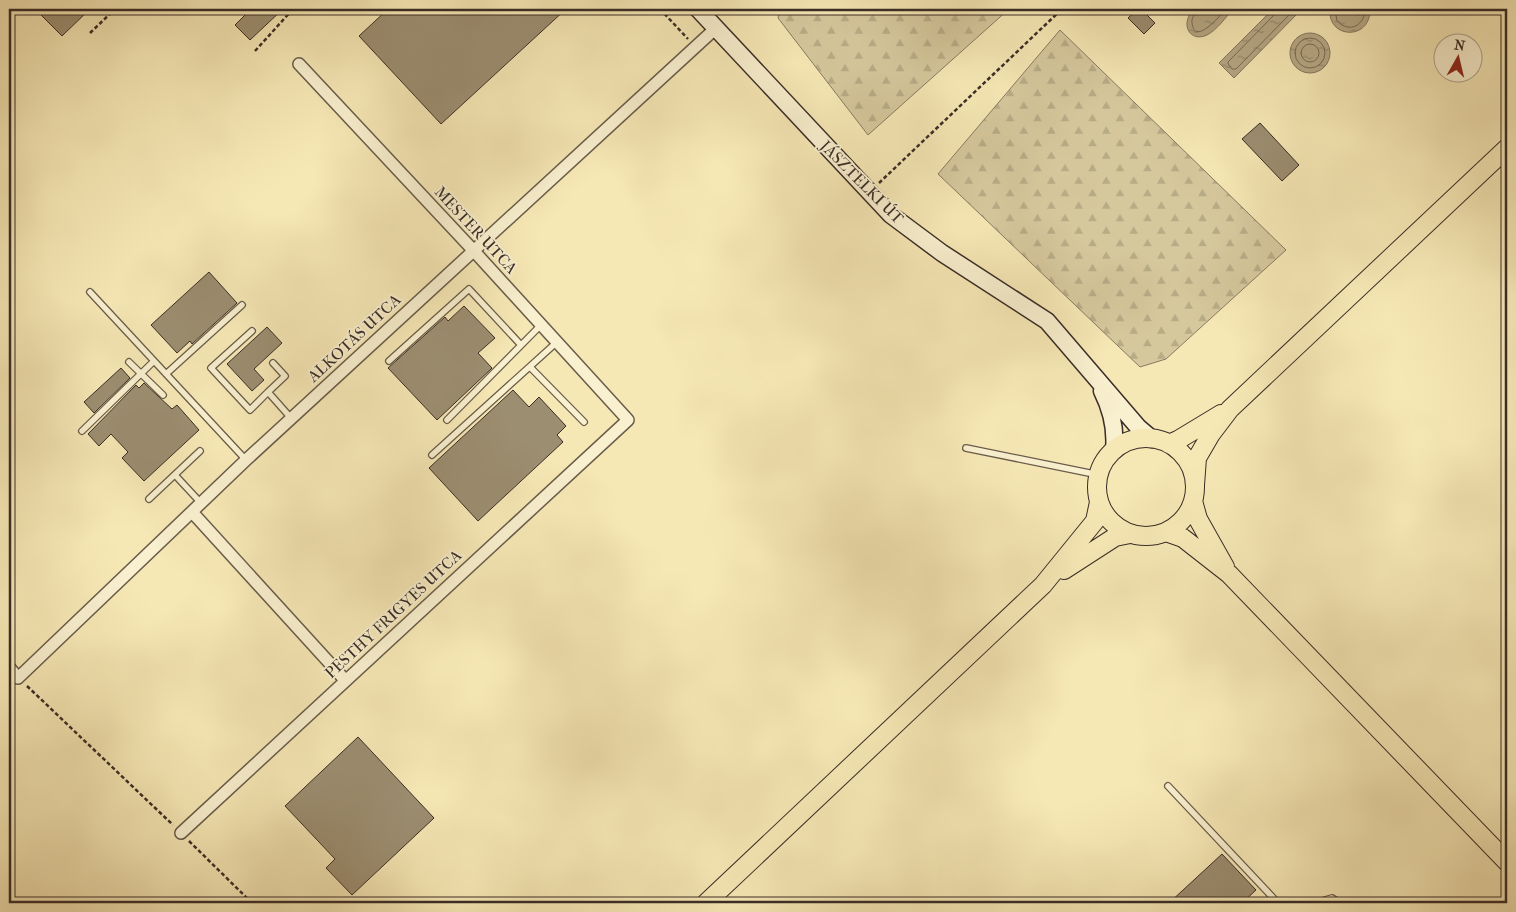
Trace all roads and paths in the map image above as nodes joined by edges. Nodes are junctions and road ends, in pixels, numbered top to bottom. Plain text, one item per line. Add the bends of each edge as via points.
1 (115, 9) edge
2 (293, 9) edge
3 (660, 9) edge
4 (698, 9) edge
5 (1062, 9) edge
6 (716, 28) junction
7 (90, 33) dead end
8 (698, 44) junction
9 (255, 51) dead end
10 (299, 64) dead end
11 (1507, 148) edge
12 (869, 192) junction
13 (474, 250) junction
14 (90, 292) dead end
15 (242, 305) dead end
16 (542, 325) junction
17 (252, 331) dead end
18 (557, 342) junction
19 (521, 345) junction
20 (154, 361) junction
21 (389, 361) dead end
22 (129, 362) dead end
23 (273, 363) dead end
24 (530, 367) junction
25 (1092, 372) junction
26 (142, 373) junction
27 (166, 374) junction
28 (268, 392) junction
29 (163, 395) dead end
30 (1230, 409) junction
31 (291, 418) junction
32 (446, 420) dead end
33 (628, 420) joint
34 (584, 422) dead end
35 (82, 431) dead end
36 (1152, 439) junction
37 (1169, 444) junction
38 (966, 448) dead end
39 (1114, 450) junction
40 (200, 451) dead end
41 (432, 455) dead end
42 (246, 460) junction
43 (1099, 475) junction
44 (175, 476) junction
45 (1194, 493) junction
46 (149, 500) dead end
47 (1099, 502) junction
48 (201, 503) junction
49 (192, 512) junction
50 (1166, 532) junction
51 (1130, 534) junction
52 (1229, 574) junction
53 (1043, 584) junction
54 (9, 667) edge
55 (18, 678) junction
56 (345, 680) junction
57 (1168, 786) dead end
58 (181, 833) junction
59 (1507, 862) edge
60 (252, 903) edge
61 (706, 903) edge
62 (1278, 903) edge
63 (1315, 903) edge
64 (1340, 903) edge

1 - 7 path
2 - 9 path
3 - 8 path via 691,42
4 - 6 street, JÁSZTELKI ÚT
5 - 12 path
6 - 8 street, ALKOTÁS UTCA
6 - 12 street, JÁSZTELKI ÚT
8 - 13 street, ALKOTÁS UTCA
10 - 13 street, MESTER UTCA
11 - 30 main road
12 - 25 street, JÁSZTELKI ÚT via 890,215 942,253 1047,321
13 - 16 street, MESTER UTCA
13 - 31 street, ALKOTÁS UTCA
14 - 20 lane
15 - 27 lane
16 - 18 street, MESTER UTCA
16 - 19 lane
17 - 28 lane via 211,368 250,410
18 - 24 lane
18 - 33 street, MESTER UTCA
19 - 21 lane via 469,289
19 - 32 lane
20 - 26 lane
20 - 27 lane
22 - 26 lane
23 - 28 lane via 285,376
24 - 34 lane
24 - 41 lane
25 - 36 street, JÁSZTELKI ÚT
25 - 39 street, JÁSZTELKI ÚT via 1108,402 1116,438
26 - 29 lane
26 - 35 lane
27 - 42 lane
28 - 31 lane
30 - 37 main road
30 - 45 main road via 1198,458
31 - 42 street, ALKOTÁS UTCA
33 - 56 street, PESTHY FRIGYES UTCA
36 - 37 main road
36 - 39 main road via 1132,441
37 - 45 main road via 1187,461 1193,473
38 - 43 lane
39 - 43 main road
40 - 44 lane
42 - 48 street, ALKOTÁS UTCA
43 - 47 main road
44 - 46 lane
44 - 48 lane
45 - 50 main road via 1188,514
45 - 52 main road via 1198,519
47 - 51 main road via 1117,527
47 - 53 main road via 1095,522
48 - 49 street, ALKOTÁS UTCA
49 - 55 street, ALKOTÁS UTCA
49 - 56 street
50 - 51 main road via 1155,536
50 - 52 main road via 1183,538
51 - 53 main road via 1114,537
52 - 59 main road
53 - 61 main road
54 - 55 street
55 - 58 path
56 - 58 street, PESTHY FRIGYES UTCA
57 - 62 lane
58 - 60 path
63 - 64 lane via 1332,898

